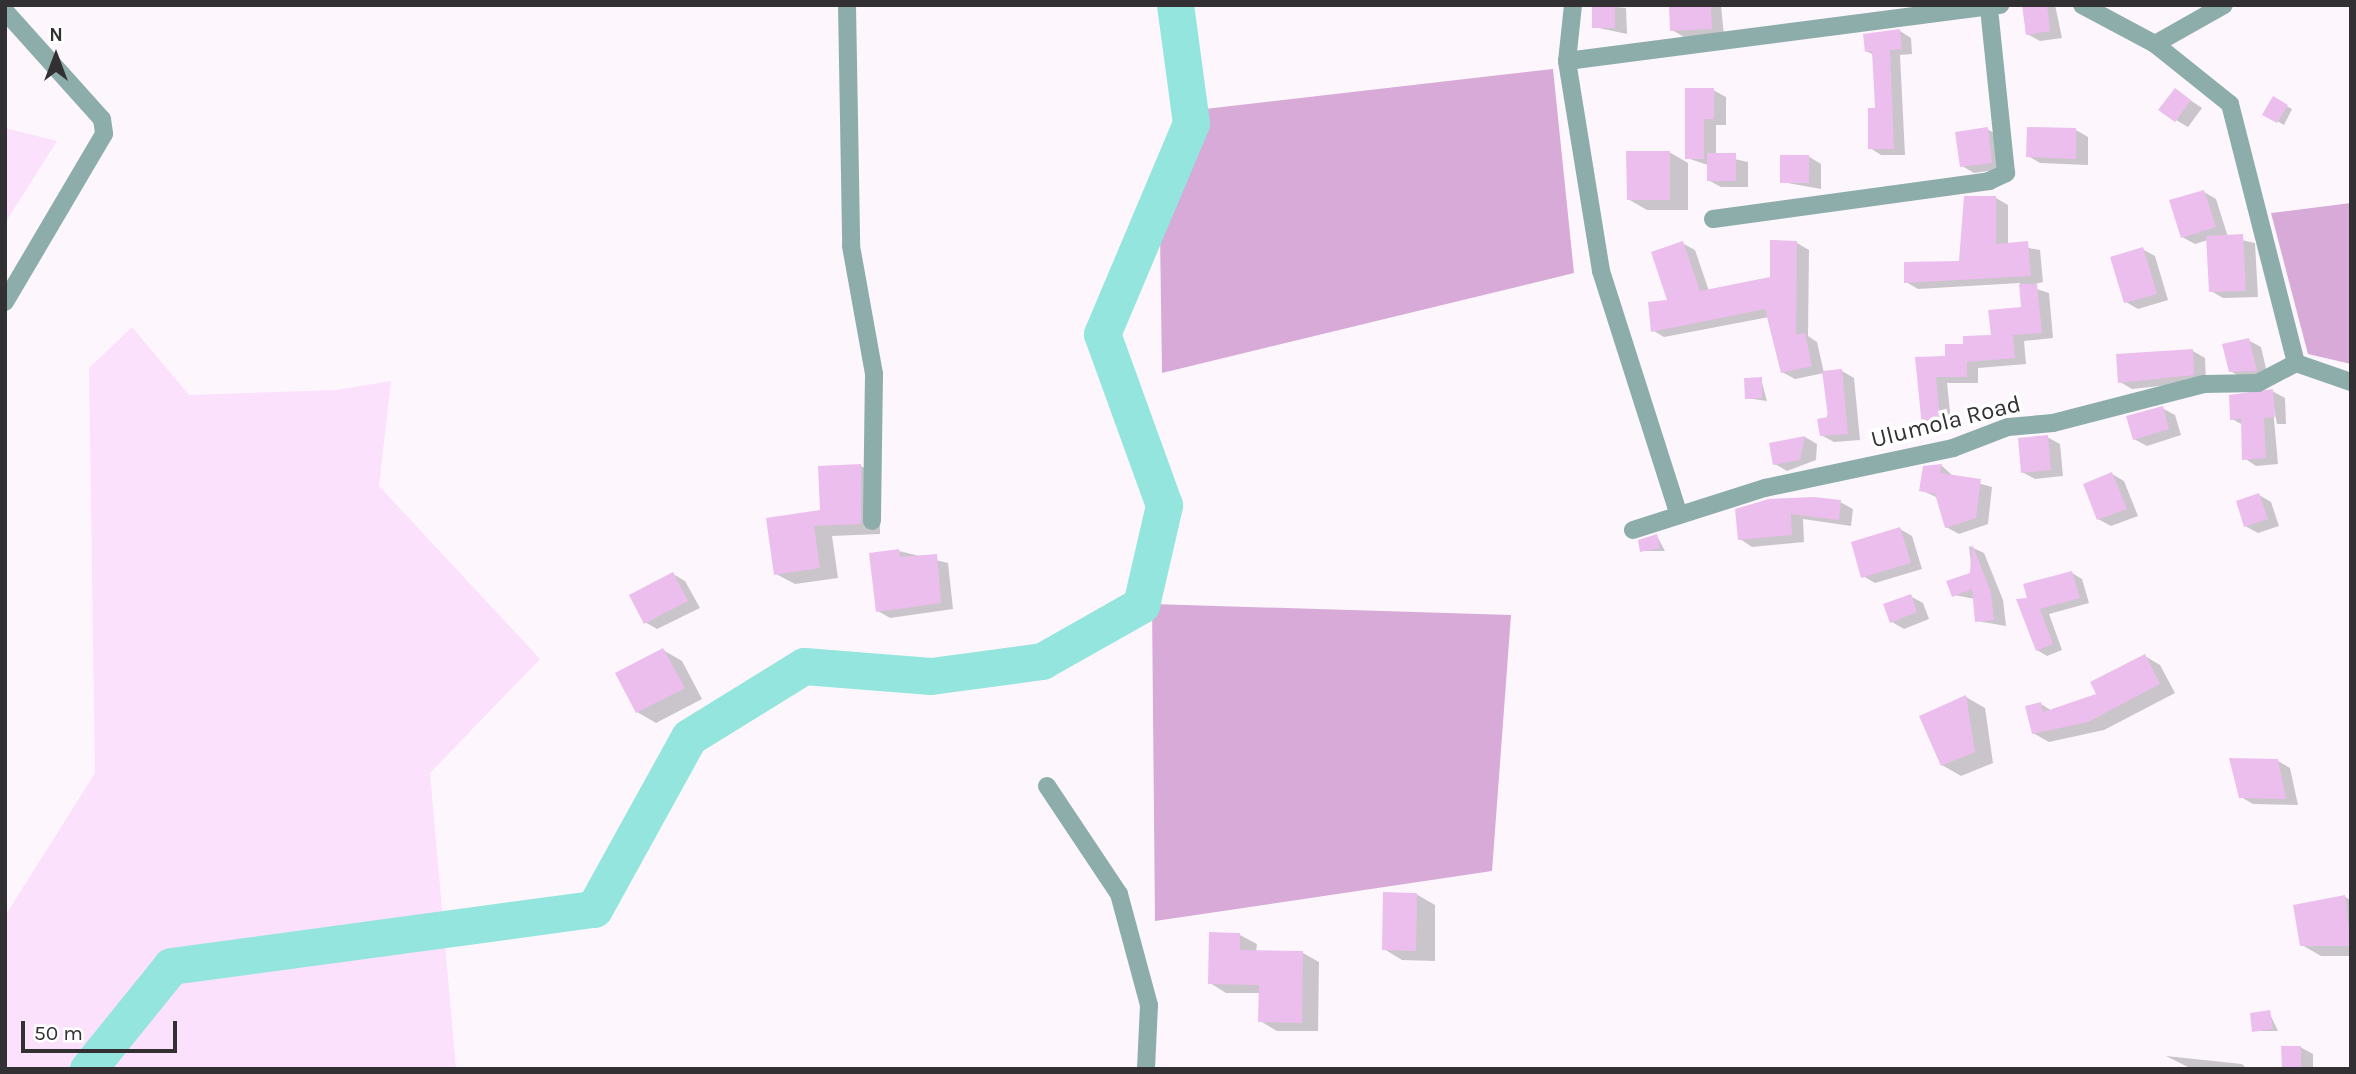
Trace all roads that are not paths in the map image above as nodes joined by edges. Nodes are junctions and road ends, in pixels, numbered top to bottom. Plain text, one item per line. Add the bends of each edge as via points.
1 (848, 5) edge
2 (1573, 5) edge
3 (2082, 5) edge
4 (2224, 5) edge
5 (1995, 7) edge
6 (5, 11) edge
7 (2155, 44) junction
8 (1567, 61) junction
9 (1713, 219) dead end
10 (5, 302) edge
11 (2296, 363) junction
12 (2351, 382) edge
13 (1679, 515) junction
14 (872, 521) dead end
15 (1633, 530) dead end
16 (1047, 786) dead end
17 (1146, 1069) edge

1 - 14 street via 851,246 874,374
2 - 8 street
3 - 7 street
4 - 7 street
5 - 8 street
5 - 9 street via 2006,173 1989,181
6 - 10 street via 102,119 104,134
7 - 11 street via 2234,112
8 - 13 street via 1601,271
11 - 12 street
11 - 13 street, Ulumola Road via 2258,383 2204,384 2008,427 1953,449 1765,488
13 - 15 street, Ulumola Road
16 - 17 street via 1119,894 1149,1005

